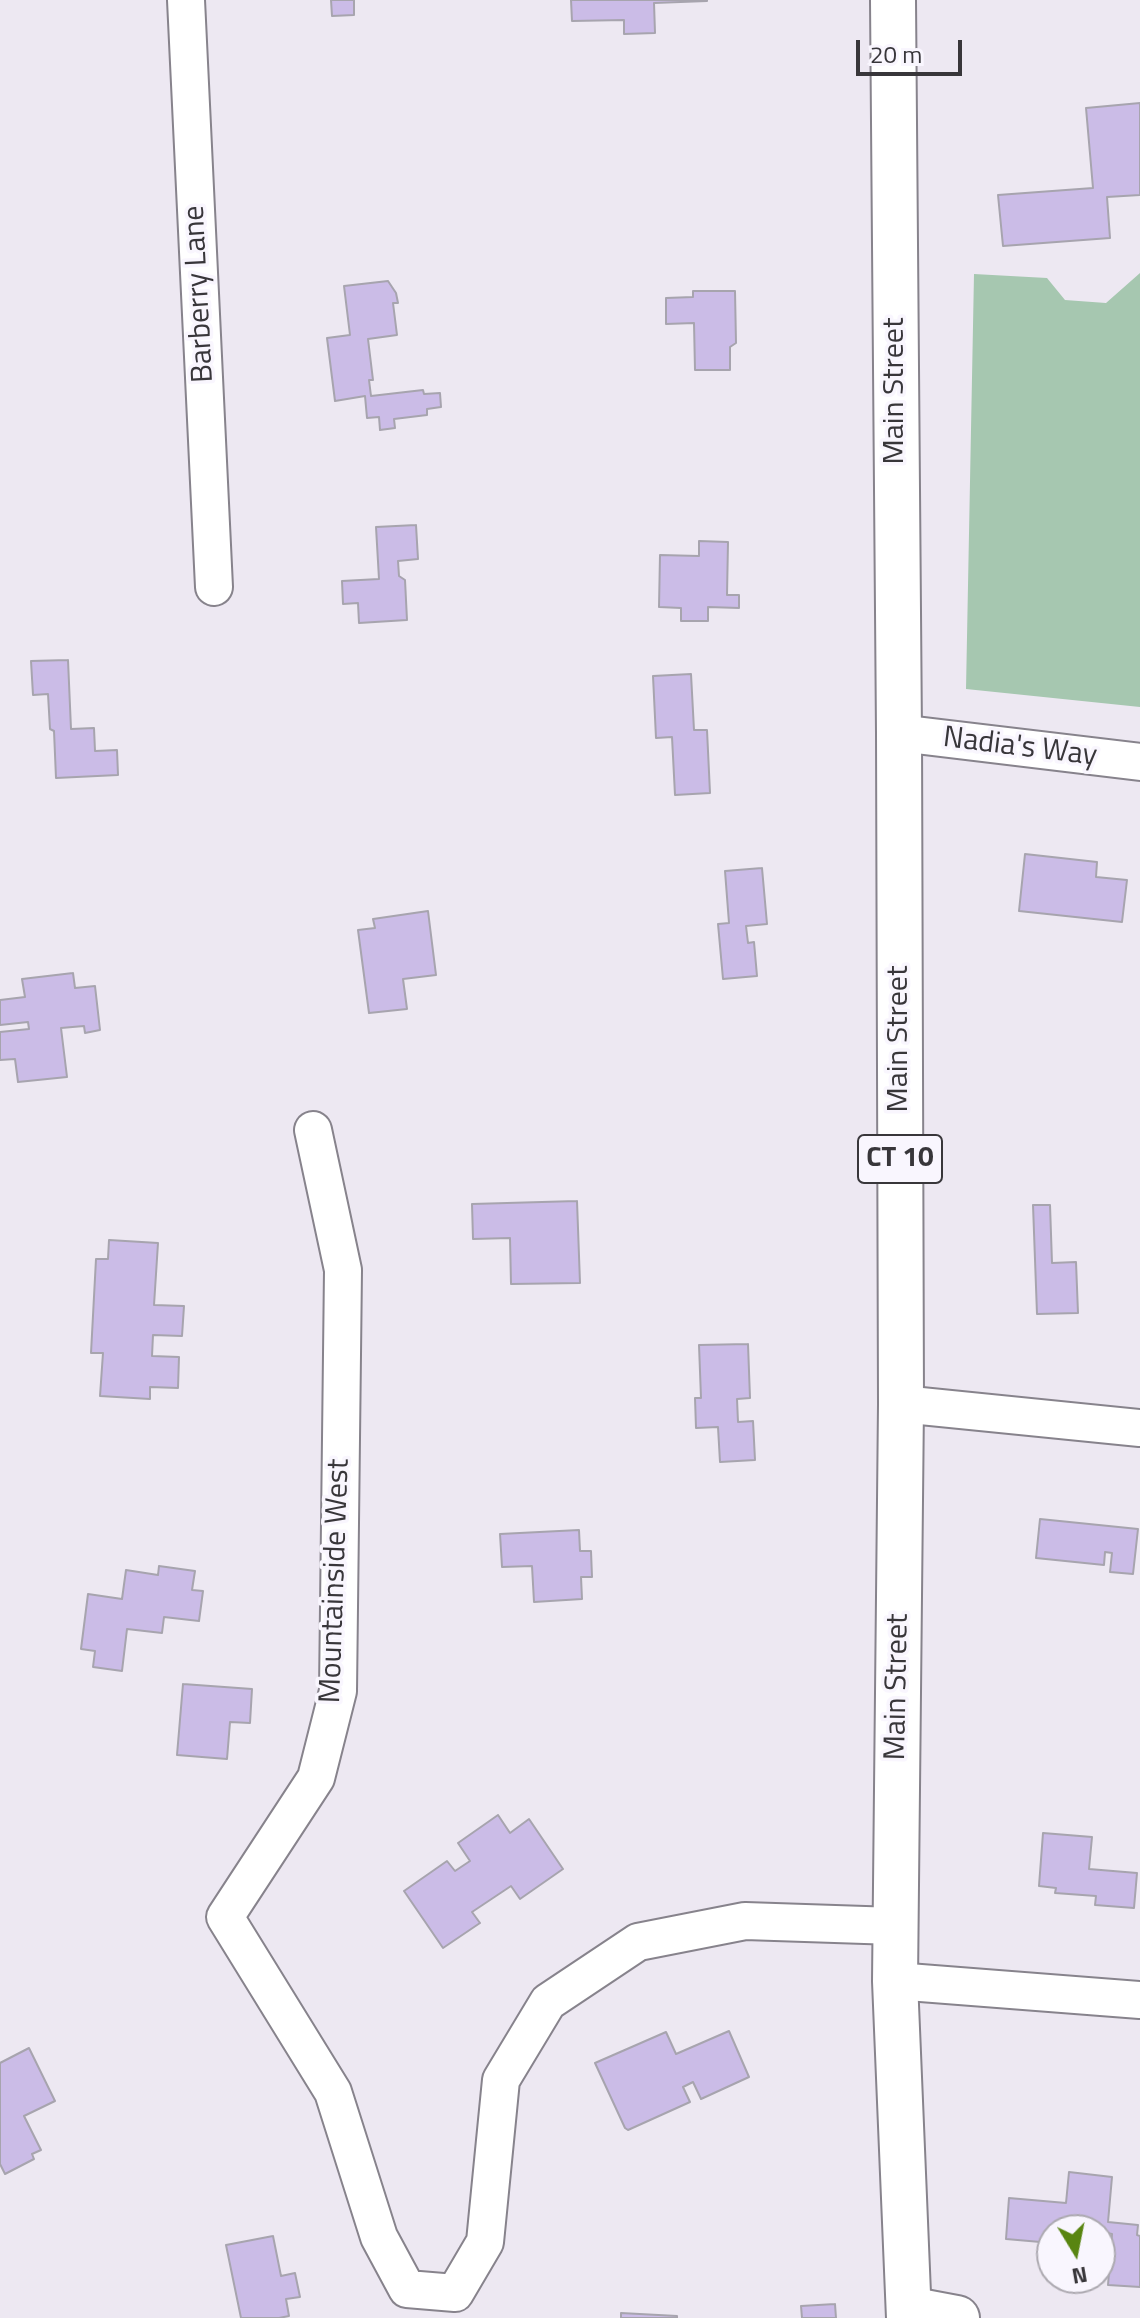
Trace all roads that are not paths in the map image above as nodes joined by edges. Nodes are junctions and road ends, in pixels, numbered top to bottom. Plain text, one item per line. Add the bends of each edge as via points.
1 (186, 0) edge
2 (893, 0) edge
3 (214, 587) dead end
4 (899, 733) junction
5 (1140, 762) edge
6 (313, 1130) dead end
7 (901, 1404) junction
8 (1140, 1428) edge
9 (895, 1926) junction
10 (895, 1981) junction
11 (1140, 2000) edge
12 (909, 2314) edge
13 (957, 2318) edge

1 - 3 street, Barberry Lane
2 - 4 main road, Main Street / CT 10
4 - 5 street, Nadia's Way
4 - 7 main road, Main Street / CT 10
6 - 9 street, Mountainside West via 343,1270 338,1691 316,1778 225,1917 333,2092 379,2237 407,2289 455,2293 485,2242 501,2080 548,2002 638,1942 745,1921
7 - 8 street
7 - 9 main road, Main Street / CT 10
9 - 10 main road, Main Street / CT 10
10 - 11 street
10 - 12 main road, Main Street / CT 10
12 - 13 main road

